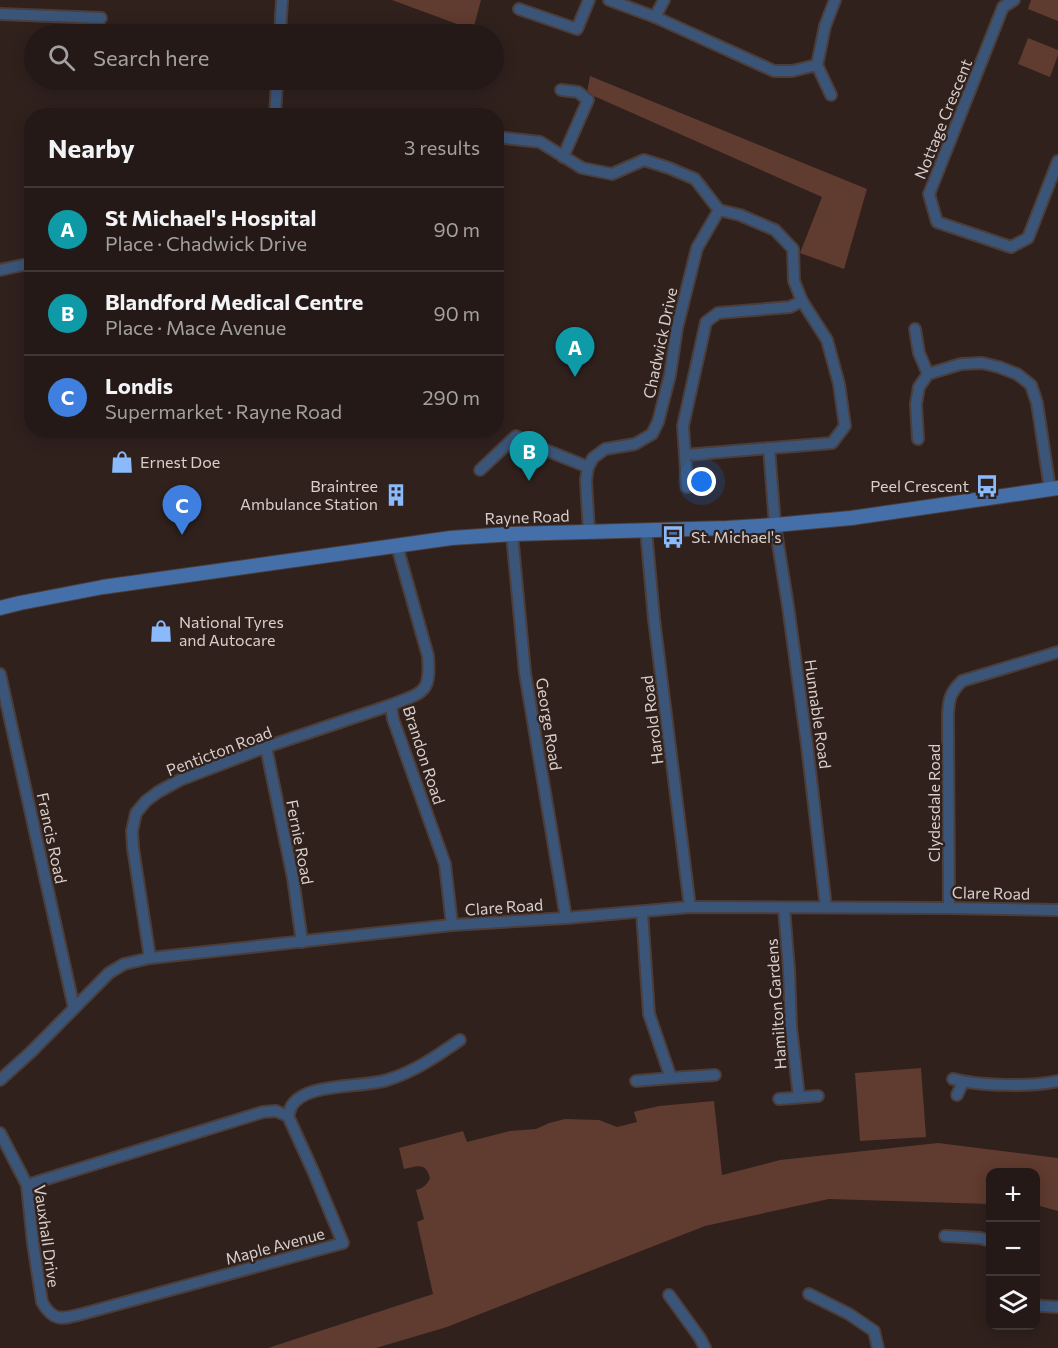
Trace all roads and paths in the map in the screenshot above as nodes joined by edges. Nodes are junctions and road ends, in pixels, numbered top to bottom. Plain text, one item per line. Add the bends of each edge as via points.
1 (282, 0) edge
2 (589, 0) edge
3 (609, 0) edge
4 (664, 0) edge
5 (835, 0) edge
6 (1014, 0) edge
7 (519, 9) dead end
8 (0, 14) edge
9 (656, 17) junction
10 (101, 18) dead end
11 (281, 24) edge
12 (817, 65) junction
13 (276, 90) edge
14 (561, 90) dead end
15 (831, 95) dead end
16 (275, 108) edge
17 (504, 138) edge
18 (563, 157) junction
19 (1058, 161) edge
20 (719, 210) junction
21 (24, 265) edge
22 (0, 270) edge
23 (802, 301) junction
24 (915, 329) dead end
25 (928, 374) junction
26 (918, 440) dead end
27 (769, 448) junction
28 (685, 455) junction
29 (588, 467) junction
30 (480, 470) dead end
31 (687, 487) dead end
32 (1054, 489) edge
33 (775, 525) junction
34 (646, 530) junction
35 (589, 532) junction
36 (512, 534) junction
37 (397, 546) junction
38 (0, 608) edge
39 (1058, 652) edge
40 (0, 674) edge
41 (391, 705) junction
42 (266, 747) junction
43 (690, 907) junction
44 (826, 907) junction
45 (784, 908) junction
46 (949, 908) junction
47 (1058, 910) edge
48 (642, 912) junction
49 (566, 918) junction
50 (452, 925) junction
51 (302, 942) junction
52 (150, 958) junction
53 (74, 1008) junction
54 (460, 1040) dead end
55 (715, 1075) dead end
56 (671, 1078) junction
57 (0, 1080) edge
58 (636, 1081) dead end
59 (1058, 1081) edge
60 (957, 1095) dead end
61 (818, 1096) dead end
62 (799, 1097) junction
63 (779, 1099) dead end
64 (288, 1116) junction
65 (0, 1133) edge
66 (27, 1185) junction
67 (945, 1236) dead end
68 (986, 1240) edge
69 (809, 1294) dead end
70 (669, 1295) dead end
71 (1040, 1306) edge
72 (1058, 1307) edge
73 (82, 1314) joint
74 (705, 1348) edge
75 (878, 1348) edge

1 - 11 street
2 - 7 street via 577,29
3 - 9 street
4 - 9 street
5 - 12 street
6 - 19 street, Nottage Crescent via 1003,7 929,194 937,222 1011,247 1028,238
8 - 10 street
9 - 12 street via 774,71
12 - 15 street
13 - 16 street
14 - 18 street via 578,92 588,100
17 - 18 street via 540,142
18 - 20 street via 582,168 612,174 644,160 669,168 695,179
20 - 23 street via 776,230 793,249 794,281
20 - 29 street, Chadwick Drive via 697,248 670,375 652,434 635,444 605,449
21 - 22 street
23 - 27 street via 826,340 839,384 845,426 832,443
23 - 28 street via 790,307 718,313 706,322 683,426
24 - 25 street
25 - 26 street via 919,387 916,404
25 - 32 street via 961,364 981,363 1017,374 1031,385
27 - 28 street
27 - 33 street, Hunnable Road
28 - 31 street
29 - 30 street via 516,436
29 - 35 street
32 - 33 main road, Rayne Road
33 - 34 main road, Rayne Road
33 - 44 street, Hunnable Road via 806,733
34 - 35 main road, Rayne Road
34 - 43 street, Harold Road
35 - 36 main road, Rayne Road
36 - 37 main road, Rayne Road
36 - 49 street, George Road via 525,673
37 - 38 main road, Rayne Road via 103,587
37 - 41 street, Brandon Road via 430,674 422,691
39 - 46 street, Clydesdale Road via 962,681 949,698
40 - 53 street, Francis Road
41 - 42 street, Penticton Road
41 - 50 street, Brandon Road via 445,864
42 - 51 street, Fernie Road
42 - 52 street, Penticton Road via 180,780 146,801 136,813 133,848
43 - 45 street, Clare Road
43 - 48 street, Clare Road
44 - 45 street, Clare Road
44 - 46 street, Clare Road
45 - 62 street, Hamilton Gardens
46 - 47 street, Clare Road
48 - 49 street, Clare Road
48 - 56 street via 649,1014
49 - 50 street, Clare Road
50 - 51 street, Clare Road
51 - 52 street, Clare Road
52 - 53 street, Clare Road via 124,964 109,973
53 - 57 street, Clare Road
54 - 64 street via 434,1058 385,1081 313,1091 291,1106
55 - 56 street
56 - 58 street
59 - 60 street via 958,1081
61 - 62 street
62 - 63 street
64 - 66 street via 276,1111 263,1112
64 - 73 street, Maple Avenue via 343,1244
65 - 66 street, Vauxhall Drive
66 - 73 street, Vauxhall Drive via 42,1302 56,1318
67 - 68 street
69 - 75 street via 874,1331
70 - 74 street
71 - 72 street

